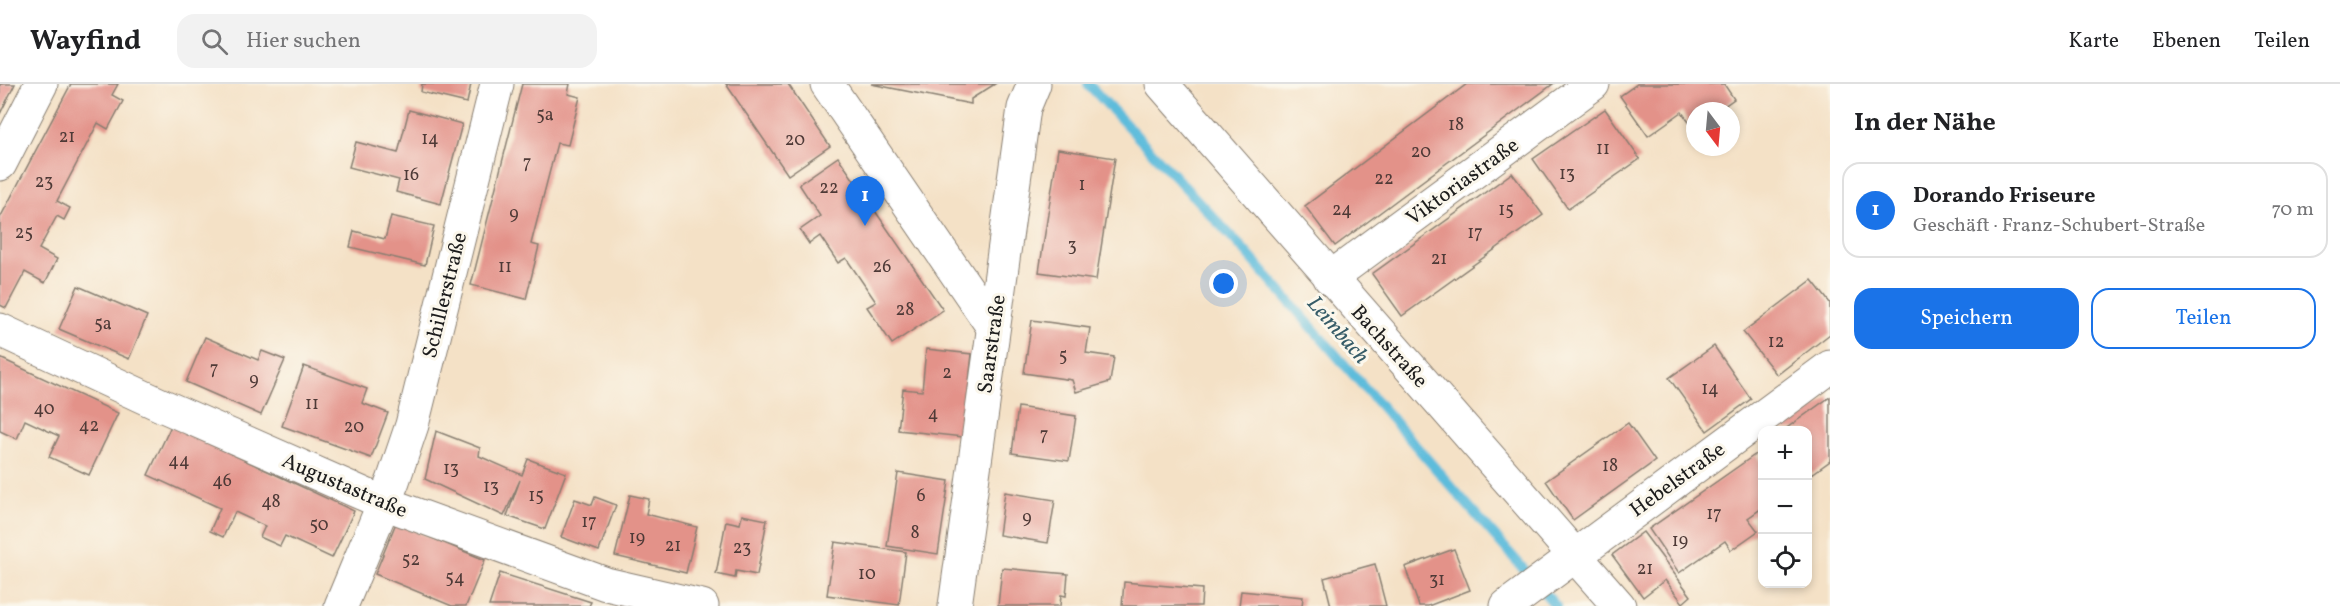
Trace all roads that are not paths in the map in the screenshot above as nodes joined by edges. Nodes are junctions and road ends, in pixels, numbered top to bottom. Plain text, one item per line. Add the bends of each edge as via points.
1 (41, 84) edge
2 (497, 84) edge
3 (827, 84) edge
4 (1034, 84) edge
5 (1162, 84) edge
6 (1593, 84) edge
7 (0, 164) edge
8 (1330, 278) junction
9 (993, 327) junction
10 (0, 330) edge
11 (1830, 367) edge
12 (384, 504) junction
13 (1564, 562) junction
14 (1513, 602) edge
15 (341, 606) edge
16 (702, 606) edge
17 (955, 606) edge
18 (1619, 606) edge

1 - 7 street
2 - 12 street, Schillerstraße via 412,425
3 - 9 street
4 - 9 street, Saarstraße via 1024,108
5 - 8 street, Bachstraße
6 - 8 street, Viktoriastraße
8 - 13 street, Bachstraße
9 - 17 street, Saarstraße
10 - 12 street, Augustastraße
11 - 13 street, Hebelstraße
12 - 15 street, Schillerstraße
12 - 16 street, Augustastraße via 606,584
13 - 14 street
13 - 18 street, Bachstraße

